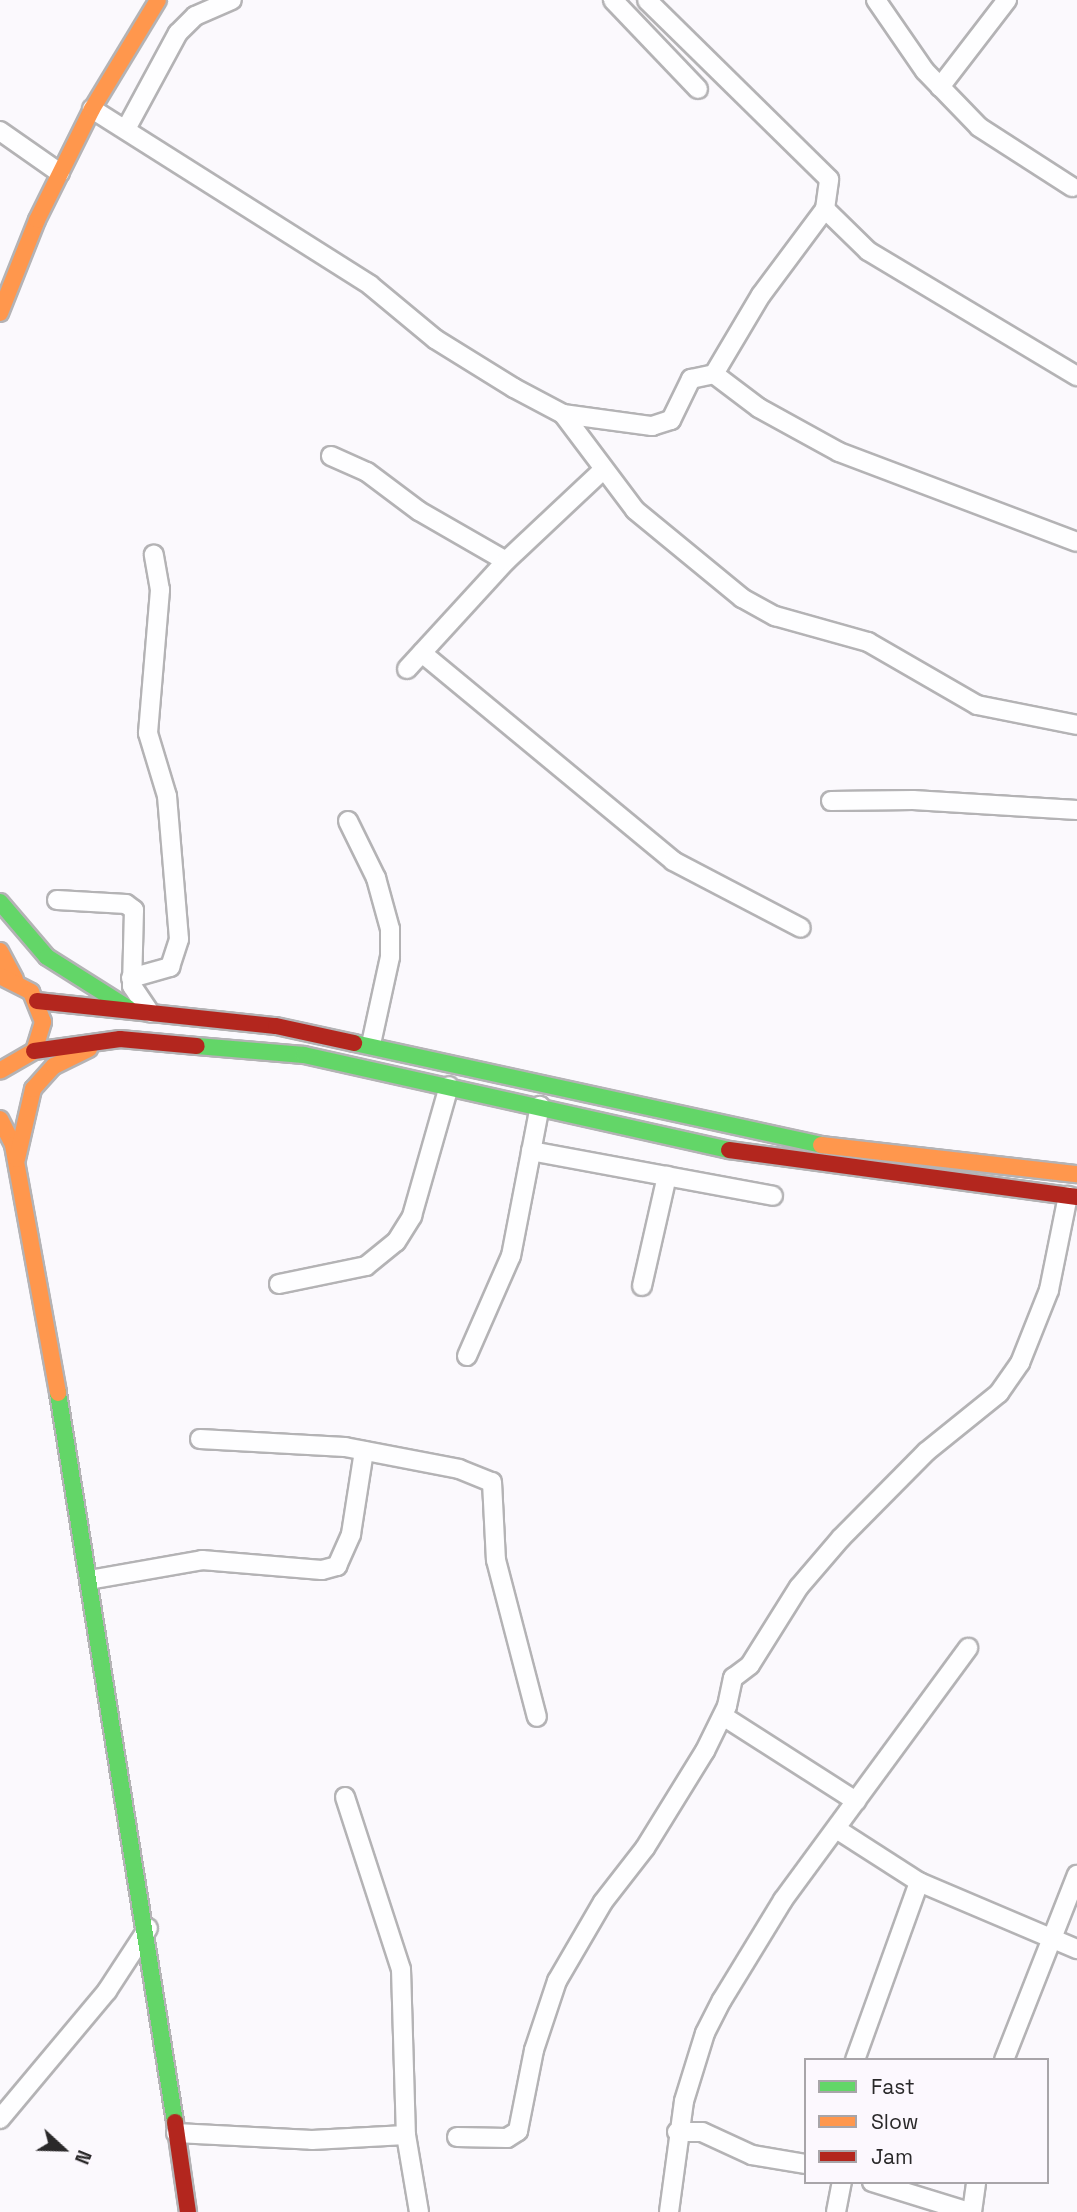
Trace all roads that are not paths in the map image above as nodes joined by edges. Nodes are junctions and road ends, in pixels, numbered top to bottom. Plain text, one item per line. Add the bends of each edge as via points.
1 (158, 0) edge
2 (232, 0) edge
3 (614, 0) edge
4 (647, 0) edge
5 (876, 0) edge
6 (1007, 0) edge
7 (940, 87) junction
8 (698, 89) dead end
9 (92, 109) junction
10 (126, 129) junction
11 (0, 131) edge
12 (60, 173) junction
13 (1072, 187) dead end
14 (825, 209) junction
15 (0, 313) edge
16 (715, 374) junction
17 (1077, 376) edge
18 (563, 414) junction
19 (331, 456) dead end
20 (603, 470) junction
21 (1077, 542) edge
22 (154, 555) dead end
23 (506, 561) junction
24 (422, 653) junction
25 (407, 670) dead end
26 (1077, 724) edge
27 (831, 802) dead end
28 (1077, 810) edge
29 (348, 821) dead end
30 (57, 900) dead end
31 (0, 902) edge
32 (801, 929) dead end
33 (0, 951) edge
34 (7, 977) edge
35 (131, 978) junction
36 (37, 1001) junction
37 (144, 1013) junction
38 (120, 1039) junction
39 (370, 1044) junction
40 (29, 1056) junction
41 (0, 1071) edge
42 (449, 1086) junction
43 (540, 1106) junction
44 (0, 1119) edge
45 (531, 1150) junction
46 (15, 1152) junction
47 (0, 1157) edge
48 (1077, 1174) edge
49 (667, 1176) junction
50 (21, 1184) junction
51 (773, 1196) dead end
52 (1072, 1197) edge
53 (279, 1284) dead end
54 (642, 1286) dead end
55 (467, 1356) dead end
56 (200, 1439) dead end
57 (364, 1451) junction
58 (89, 1580) junction
59 (968, 1648) dead end
60 (723, 1716) junction
61 (537, 1717) dead end
62 (345, 1797) dead end
63 (856, 1801) junction
64 (838, 1830) junction
65 (1077, 1875) edge
66 (919, 1882) junction
67 (148, 1928) junction
68 (1049, 1939) junction
69 (1077, 1949) edge
70 (856, 2058) edge
71 (1005, 2058) edge
72 (0, 2119) edge
73 (677, 2132) junction
74 (176, 2133) junction
75 (406, 2135) junction
76 (457, 2137) dead end
77 (804, 2164) edge
78 (842, 2184) edge
79 (879, 2184) edge
80 (976, 2184) edge
81 (188, 2212) edge
82 (419, 2212) edge
83 (668, 2212) edge
84 (836, 2212) edge
85 (971, 2212) edge

1 - 9 main road
2 - 10 street via 195,16 178,33
3 - 8 street
4 - 14 street via 829,179
5 - 7 street
6 - 7 street
7 - 13 street via 979,127
9 - 10 street
9 - 12 main road
10 - 18 street via 370,285 435,339
11 - 12 street
12 - 15 main road
14 - 16 street via 761,295
14 - 17 street via 868,251
16 - 18 street via 691,379 671,420 652,426
16 - 21 street via 759,408 839,452
18 - 20 street via 597,452
19 - 23 street via 367,472 419,510
20 - 23 street
20 - 26 street via 635,510 702,568 775,616 868,642 977,705
22 - 35 street via 160,590 148,733 167,796 179,939 170,967
23 - 24 street
24 - 25 street
24 - 32 street via 673,862
27 - 28 street via 913,800
29 - 39 street via 376,878 390,929 390,957
30 - 35 street via 126,904 134,910
31 - 37 main road via 47,957 75,979
33 - 34 main road
34 - 36 main road
35 - 37 street
36 - 37 main road
36 - 40 main road via 43,1022
37 - 39 main road via 276,1026
38 - 40 main road
38 - 42 main road via 304,1055
38 - 46 main road via 63,1060 44,1074 28,1104
39 - 48 main road via 790,1141
40 - 41 main road
40 - 46 main road
42 - 43 main road
42 - 53 street via 412,1216 396,1242 366,1266
43 - 45 street
43 - 52 main road via 768,1159
44 - 46 main road
45 - 49 street
45 - 55 street via 511,1256
46 - 50 main road
47 - 50 main road
49 - 51 street
49 - 54 street
50 - 58 main road
52 - 60 street via 1049,1290 1020,1363 999,1393 874,1503 799,1587 750,1665 733,1678
56 - 57 street via 271,1439
57 - 58 street via 351,1534 337,1566 322,1570 202,1560
57 - 61 street via 459,1469 492,1482 496,1560
58 - 67 main road
59 - 63 street
60 - 63 street
60 - 76 street via 679,1795 568,1959 534,2050 518,2131 507,2138
62 - 75 street via 401,1969
63 - 64 street
64 - 66 street
64 - 73 street via 783,1900 722,2000 698,2053
65 - 68 street
66 - 68 street
66 - 70 street
67 - 72 street via 107,1991
67 - 74 main road
68 - 69 street
68 - 71 street
73 - 77 street via 702,2132 751,2155
73 - 83 street
74 - 75 street via 312,2140
74 - 81 main road
75 - 82 street
78 - 84 street
79 - 85 street
80 - 85 street

